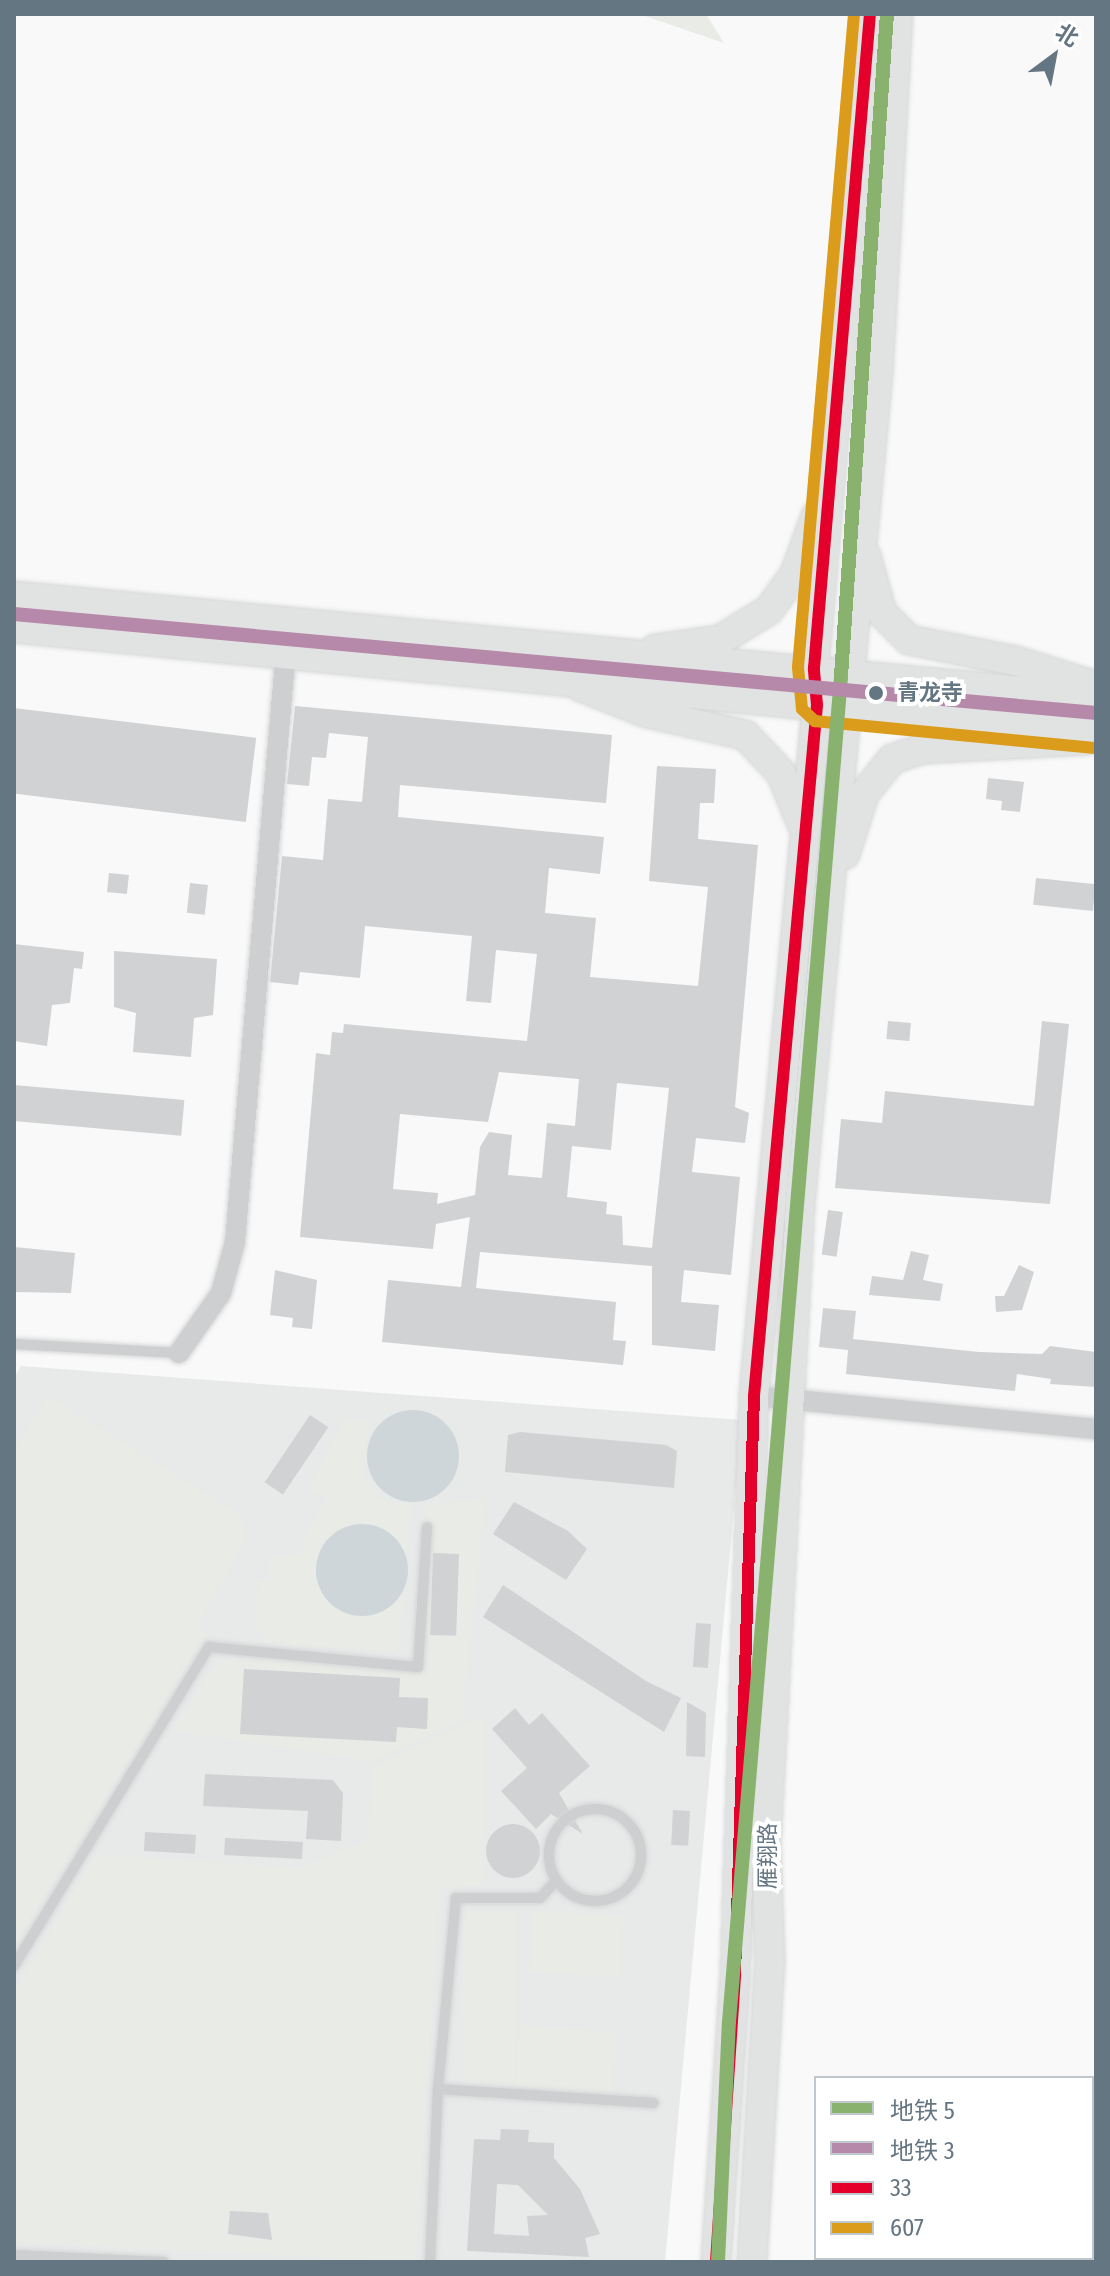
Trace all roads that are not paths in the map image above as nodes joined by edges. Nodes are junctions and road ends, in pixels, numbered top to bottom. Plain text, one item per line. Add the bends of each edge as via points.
1 (870, 14) edge
2 (898, 14) edge
3 (830, 478) junction
4 (862, 526) junction
5 (14, 597) edge
6 (14, 627) edge
7 (286, 649) junction
8 (625, 651) junction
9 (814, 668) junction
10 (847, 671) junction
11 (567, 682) junction
12 (1096, 686) edge
13 (1096, 699) edge
14 (831, 706) junction
15 (1096, 732) edge
16 (1096, 740) edge
17 (805, 843) junction
18 (823, 940) junction
19 (14, 1344) edge
20 (179, 1353) joint
21 (754, 1396) junction
22 (788, 1400) junction
23 (1096, 1429) edge
24 (427, 1527) dead end
25 (555, 1882) junction
26 (14, 1966) edge
27 (438, 2089) junction
28 (654, 2103) dead end
29 (14, 2255) edge
30 (716, 2261) edge
31 (164, 2262) edge
32 (430, 2262) edge
33 (753, 2262) edge

1 - 3 main road, 雁翔路
2 - 4 main road, 雁翔路 via 878,372
3 - 8 main road via 795,574 769,610 720,640
3 - 9 main road, 雁翔路
4 - 10 main road, 雁翔路
4 - 12 main road via 878,603 909,640 1016,661
5 - 8 main road
6 - 7 main road
7 - 11 main road
7 - 20 street via 235,1242 221,1293
8 - 9 main road
9 - 10 main road
9 - 14 main road, 雁翔路
10 - 13 main road
10 - 14 main road, 雁翔路
11 - 14 main road
11 - 17 main road via 644,712 745,735 792,790
14 - 15 main road
14 - 17 main road, 雁翔路
14 - 18 main road, 雁翔路
16 - 18 main road via 922,749 892,759 858,808
17 - 21 main road, 雁翔路
18 - 22 main road, 雁翔路
19 - 20 lane
21 - 22 street
21 - 30 main road, 雁翔路 via 735,1975
22 - 23 street
22 - 33 main road, 雁翔路 via 766,1845 770,1961
24 - 26 lane via 418,1667 209,1647
25 - 25 lane via 574,1899 598,1901 624,1891 645,1847 605,1809 569,1817 554,1832
25 - 27 lane via 540,1898 456,1898
27 - 28 lane
27 - 32 lane
29 - 31 lane
30 - 33 main road

